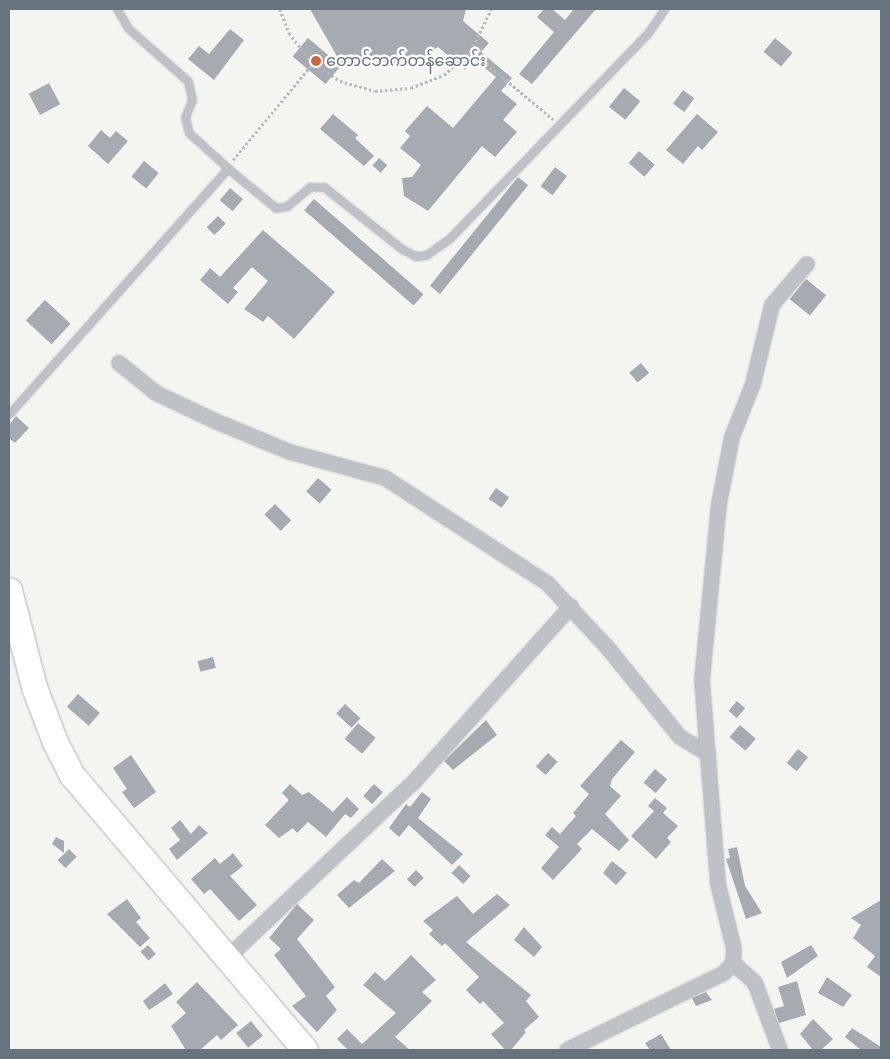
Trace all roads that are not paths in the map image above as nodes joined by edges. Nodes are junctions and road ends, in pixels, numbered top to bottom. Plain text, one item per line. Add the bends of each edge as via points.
1 (117, 9) edge
2 (664, 9) edge
3 (228, 168) junction
4 (807, 264) dead end
5 (119, 363) dead end
6 (9, 414) edge
7 (9, 590) edge
8 (571, 606) junction
9 (708, 754) junction
10 (226, 959) junction
11 (733, 963) junction
12 (305, 1050) edge
13 (567, 1050) edge
14 (780, 1050) edge

1 - 3 lane via 128,28 188,81 192,100 185,117 189,133
2 - 3 lane via 648,33 560,125 449,239 426,255 402,249 324,187 310,187 287,206 276,208
3 - 6 lane
4 - 9 street via 772,305 753,384 732,437 720,504 702,680
5 - 8 street via 156,393 215,420 290,452 385,478 548,584
7 - 10 highway via 34,687 55,742 72,775
8 - 9 street via 680,737
8 - 10 street via 413,783
9 - 11 street via 718,884 734,949
10 - 12 highway
11 - 13 street via 724,973
11 - 14 street via 755,983

